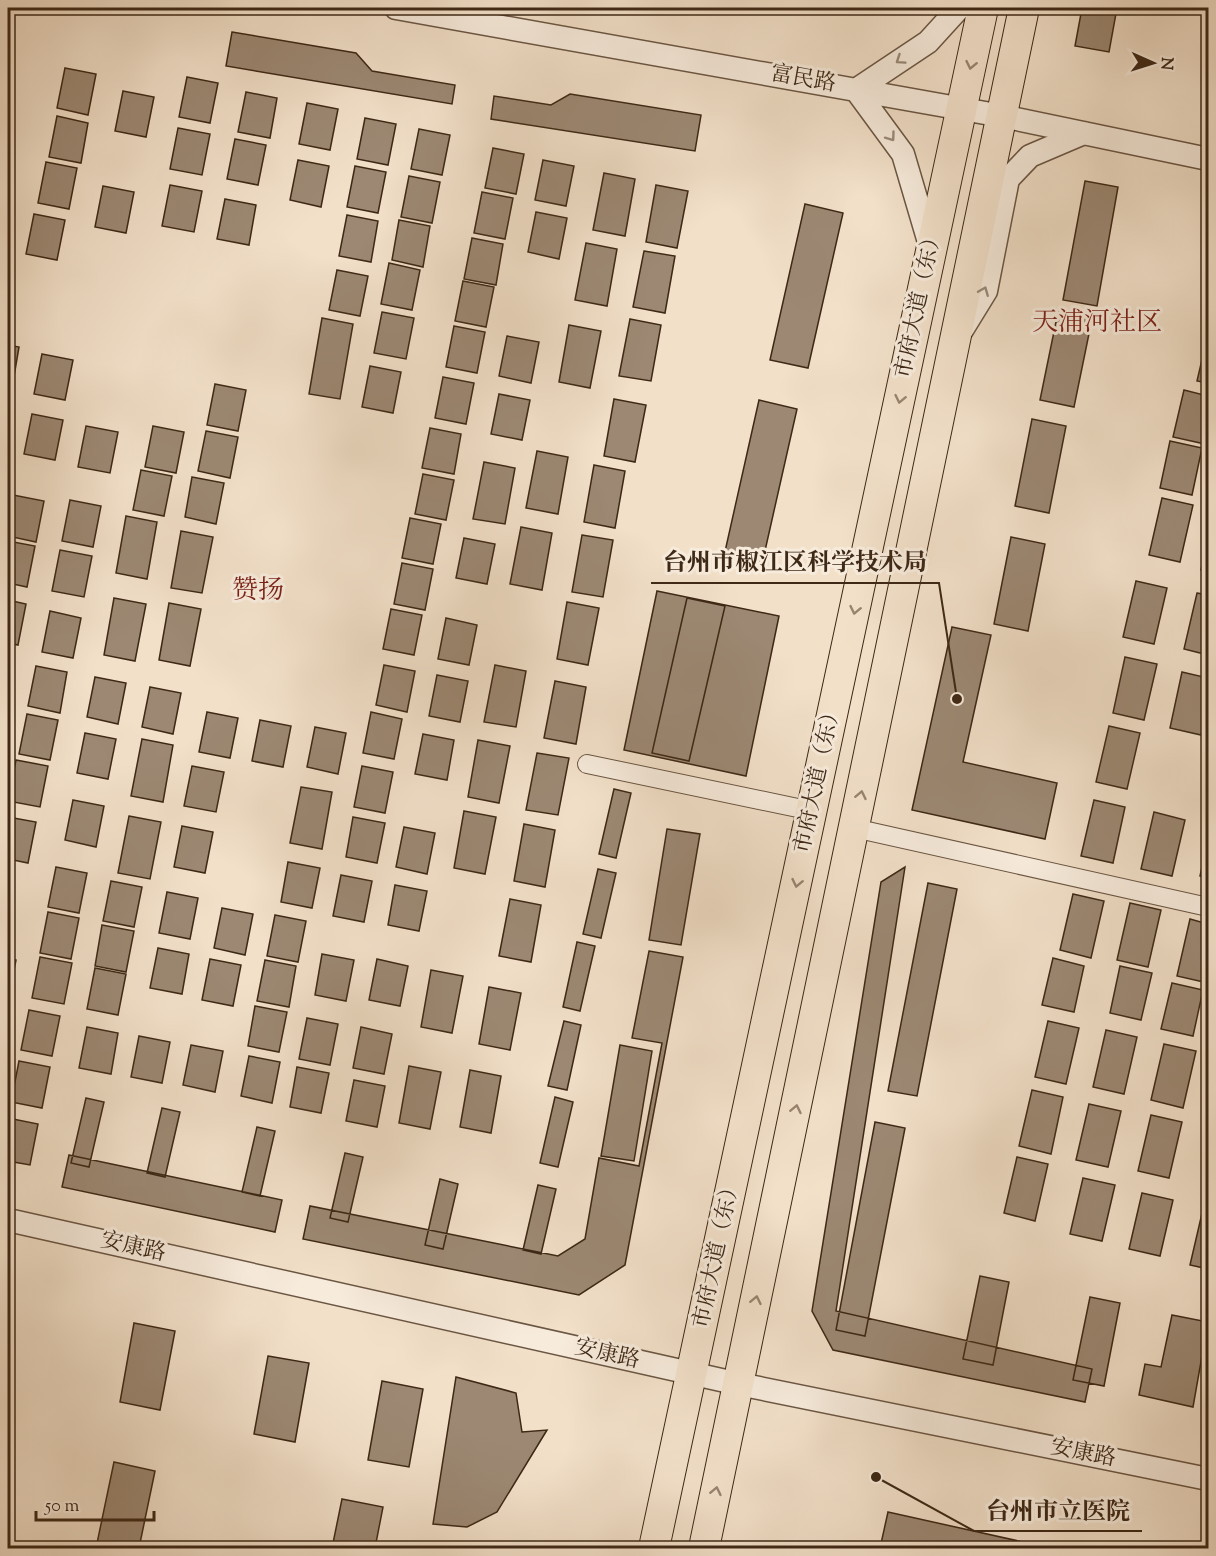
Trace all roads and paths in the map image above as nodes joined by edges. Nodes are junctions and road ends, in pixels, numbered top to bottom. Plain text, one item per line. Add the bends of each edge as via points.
1 (396, 8) edge
2 (959, 8) edge
3 (983, 8) edge
4 (1024, 8) edge
5 (856, 90) junction
6 (962, 109) junction
7 (1002, 116) junction
8 (1084, 133) junction
9 (1209, 159) edge
10 (932, 250) junction
11 (955, 341) junction
12 (587, 764) dead end
13 (812, 811) junction
14 (854, 828) junction
15 (1209, 908) edge
16 (8, 1220) edge
17 (692, 1374) junction
18 (739, 1384) junction
19 (1209, 1479) edge
20 (654, 1548) edge
21 (704, 1548) edge

1 - 5 street, 富民路
2 -> 5 street via 928,42
3 -> 6 main road, 市府大道（东）
4 - 7 main road, 市府大道（东）
5 - 6 street, 富民路
5 -> 10 street via 903,154
6 - 7 street, 富民路
6 - 10 main road, 市府大道（东）
7 - 8 street, 富民路
7 - 11 main road, 市府大道（东）
8 - 9 street, 富民路
11 -> 8 street via 986,291 1008,179 1030,156
10 -> 13 main road, 市府大道（东）
14 -> 11 main road, 市府大道（东）
12 - 13 street
13 -> 17 main road, 市府大道（东）
14 - 15 street
18 -> 14 main road, 市府大道（东）
16 - 17 street, 安康路
17 - 18 street, 安康路
17 - 20 main road, 市府大道（东）
18 - 19 street, 安康路
21 -> 18 main road, 市府大道（东）

